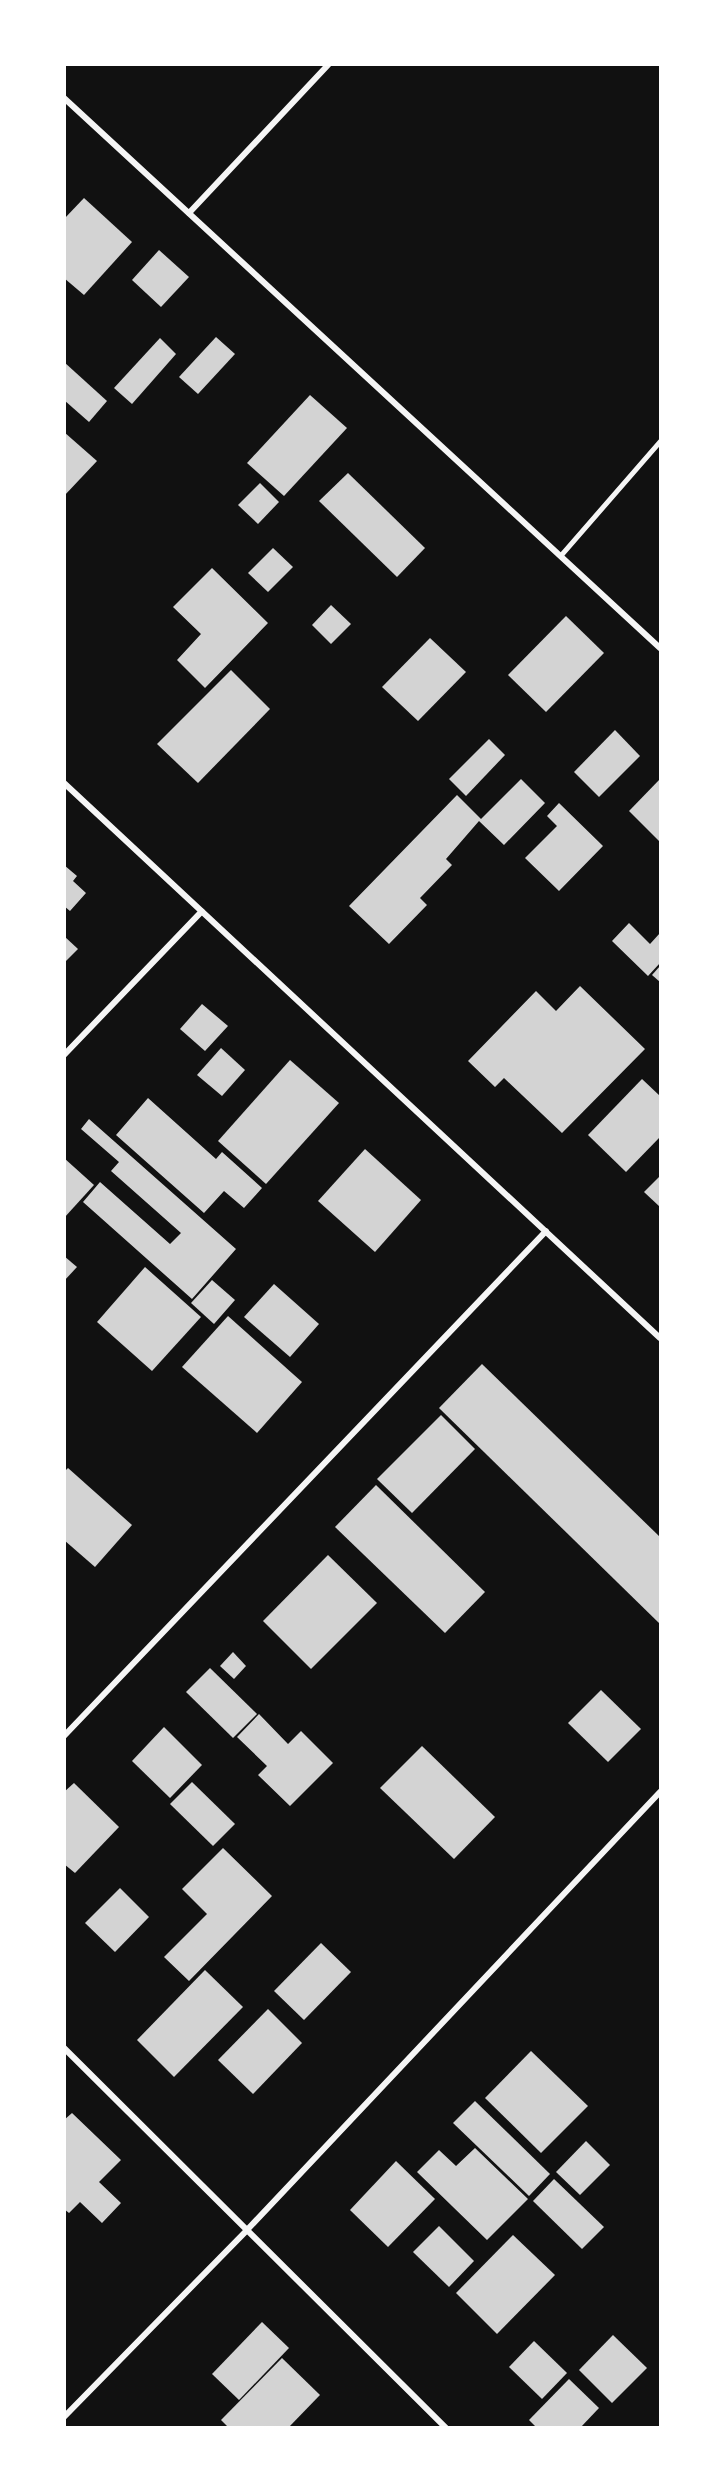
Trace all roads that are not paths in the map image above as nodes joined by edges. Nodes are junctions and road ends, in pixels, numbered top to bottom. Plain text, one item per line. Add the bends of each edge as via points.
1 (329, 64) edge
2 (64, 98) edge
3 (189, 213) junction
4 (660, 441) edge
5 (560, 556) junction
6 (660, 648) edge
7 (64, 783) edge
8 (202, 911) junction
9 (64, 1055) edge
10 (546, 1231) junction
11 (660, 1338) edge
12 (64, 1736) edge
13 (660, 1792) edge
14 (64, 2048) edge
15 (248, 2230) junction
16 (64, 2417) edge
17 (446, 2427) edge

1 - 3 street
2 - 3 street
3 - 5 street
4 - 5 lane
5 - 6 street
7 - 8 street
8 - 9 street
8 - 10 street
10 - 11 street
10 - 12 street
13 - 15 street
14 - 15 street
15 - 16 street
15 - 17 street

